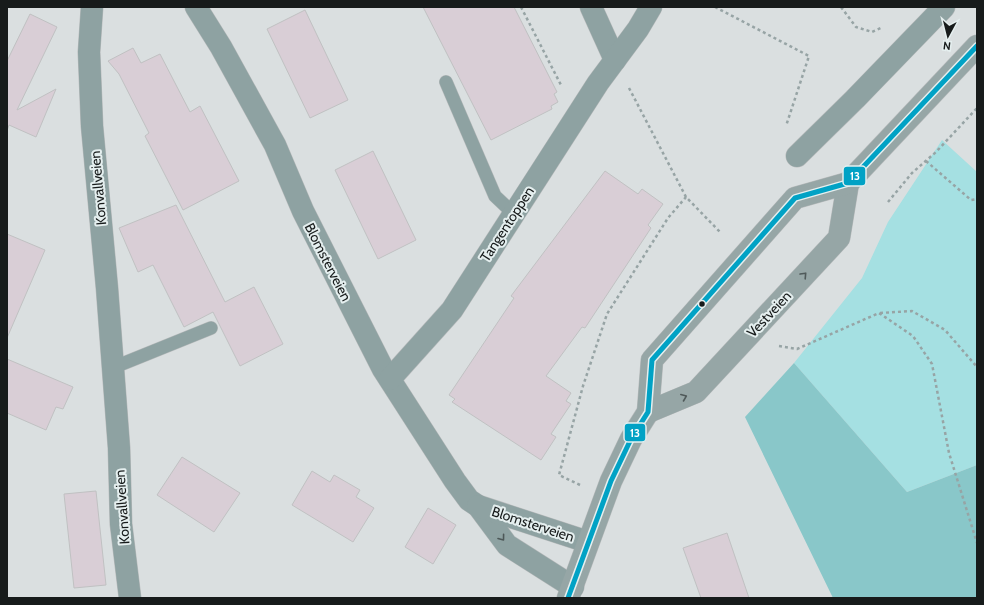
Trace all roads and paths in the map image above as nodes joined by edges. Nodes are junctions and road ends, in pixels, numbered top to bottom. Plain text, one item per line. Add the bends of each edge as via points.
1 (92, 7) edge
2 (196, 7) edge
3 (521, 7) edge
4 (591, 7) edge
5 (651, 7) edge
6 (715, 7) edge
7 (841, 7) edge
8 (944, 7) edge
9 (886, 26) dead end
10 (977, 46) edge
11 (615, 60) junction
12 (446, 82) dead end
13 (977, 108) edge
14 (577, 116) junction
15 (797, 156) joint
16 (926, 161) junction
17 (848, 183) junction
18 (686, 196) junction
19 (977, 198) edge
20 (888, 202) dead end
21 (514, 214) junction
22 (722, 233) dead end
23 (879, 313) junction
24 (211, 328) dead end
25 (778, 346) dead end
26 (977, 367) edge
27 (112, 368) junction
28 (390, 379) junction
29 (648, 412) junction
30 (583, 487) dead end
31 (478, 506) junction
32 (588, 542) junction
33 (977, 543) edge
34 (571, 592) edge
35 (130, 598) edge

1 - 27 street, Konvallveien via 89,52 92,126
2 - 28 street, Blomsterveien via 275,145 302,211 365,336
3 - 14 path
4 - 11 street
5 - 11 street, Tangentoppen
6 - 15 path via 809,56 781,142
7 - 9 path via 856,27 872,32
8 - 15 street
10 - 17 main road
11 - 14 street, Tangentoppen
11 - 18 path
12 - 21 lane via 495,196
13 - 16 path
14 - 21 street, Tangentoppen
16 - 19 path via 971,200
16 - 20 path via 912,173
29 -> 17 main road, Vestveien via 696,392 839,238
17 - 29 main road via 795,198 652,360
18 - 22 path
18 - 30 path via 668,218 607,314 583,386 559,475
21 - 28 street, Tangentoppen via 452,310
23 - 25 path via 797,349
23 - 26 path via 912,311 945,330
23 - 33 path via 913,336 932,364 949,453
24 - 27 lane
27 - 35 street, Konvallveien via 119,448 121,524
28 - 31 street, Blomsterveien via 455,481 469,500
29 - 32 main road via 631,439 611,481
31 - 32 street, Blomsterveien
31 -> 34 street, Blomsterveien via 507,545
32 - 34 main road

